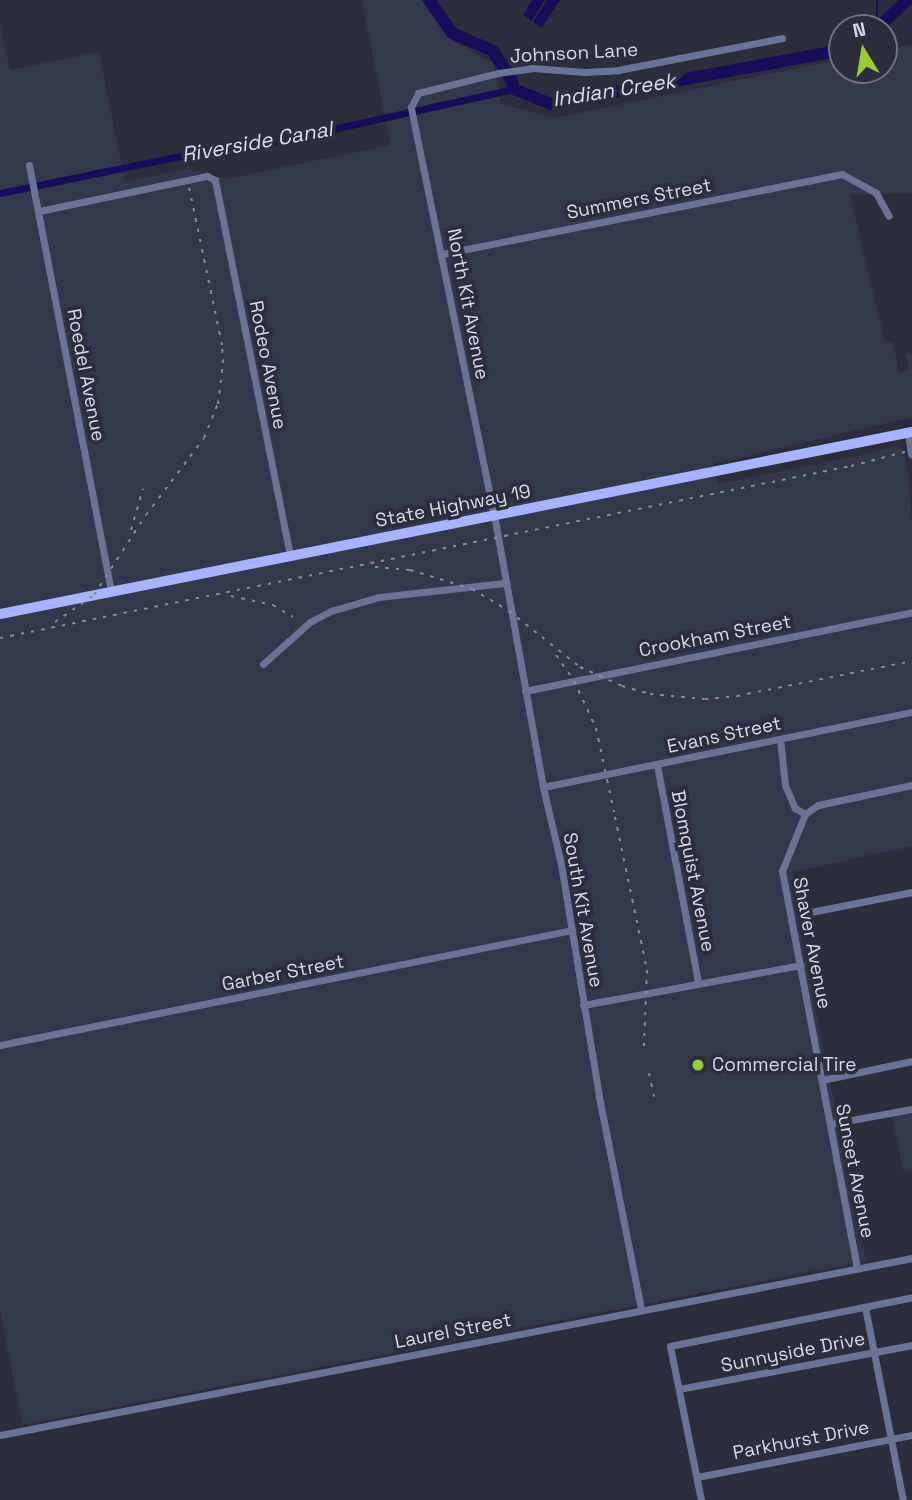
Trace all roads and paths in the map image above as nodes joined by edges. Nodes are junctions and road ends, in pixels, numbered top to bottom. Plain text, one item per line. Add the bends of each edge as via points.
1 (782, 38) dead end
2 (412, 103) joint
3 (29, 165) dead end
4 (39, 211) junction
5 (890, 216) dead end
6 (442, 254) junction
7 (911, 433) edge
8 (912, 454) edge
9 (494, 516) junction
10 (290, 556) junction
11 (504, 583) junction
12 (111, 592) junction
13 (912, 612) edge
14 (0, 614) edge
15 (263, 664) dead end
16 (525, 691) junction
17 (912, 712) edge
18 (780, 739) junction
19 (657, 765) junction
20 (912, 785) edge
21 (543, 787) junction
22 (806, 814) junction
23 (912, 892) edge
24 (801, 914) dead end
25 (572, 930) junction
26 (800, 965) junction
27 (698, 983) junction
28 (583, 1005) junction
29 (0, 1045) edge
30 (912, 1061) edge
31 (822, 1080) junction
32 (912, 1109) edge
33 (830, 1124) junction
34 (912, 1258) edge
35 (857, 1268) junction
36 (912, 1297) edge
37 (865, 1307) junction
38 (641, 1309) junction
39 (912, 1345) edge
40 (874, 1352) junction
41 (679, 1389) junction
42 (0, 1435) edge
43 (912, 1435) edge
44 (891, 1439) junction
45 (696, 1477) junction
46 (701, 1500) edge
47 (903, 1500) edge

1 - 2 street, Johnson Lane via 618,70 498,73 418,93
2 - 6 street, North Kit Avenue
3 - 4 street, Roedel Avenue
4 - 10 street, Rodeo Avenue via 207,176 215,180
4 - 12 street, Roedel Avenue
5 - 6 street, Summers Street via 876,193 842,174
6 - 9 street, North Kit Avenue
7 - 8 street
7 - 9 main road, State Highway 19
9 - 10 main road, State Highway 19
9 - 11 street, South Kit Avenue
10 - 12 main road, State Highway 19
11 - 15 street via 379,597 331,611 310,622
11 - 16 street, South Kit Avenue
12 - 14 main road, State Highway 19
13 - 16 street, Crookham Street
16 - 21 street, South Kit Avenue
17 - 18 street, Evans Street
18 - 19 street, Evans Street
18 - 22 street via 785,785 795,808
19 - 21 street, Evans Street
19 - 27 street, Blomquist Avenue
20 - 22 street via 818,805
21 - 25 street, South Kit Avenue
22 - 26 street, Shaver Avenue via 782,871
23 - 24 street
25 - 28 street, South Kit Avenue
25 - 29 street, Garber Street
26 - 27 street
26 - 31 street, Shaver Avenue
27 - 28 street
28 - 38 street, South Kit Avenue
30 - 31 street
31 - 33 street, Sunset Avenue
32 - 33 street
33 - 35 street, Sunset Avenue
34 - 35 street, Laurel Street
35 - 38 street, Laurel Street
36 - 37 street
37 - 40 street
37 - 41 street via 670,1346
38 - 42 street, Laurel Street
39 - 40 street, Sunnyside Drive
40 - 41 street, Sunnyside Drive
40 - 44 street
41 - 45 street
43 - 44 street, Parkhurst Drive
44 - 45 street, Parkhurst Drive
44 - 47 street
45 - 46 street

